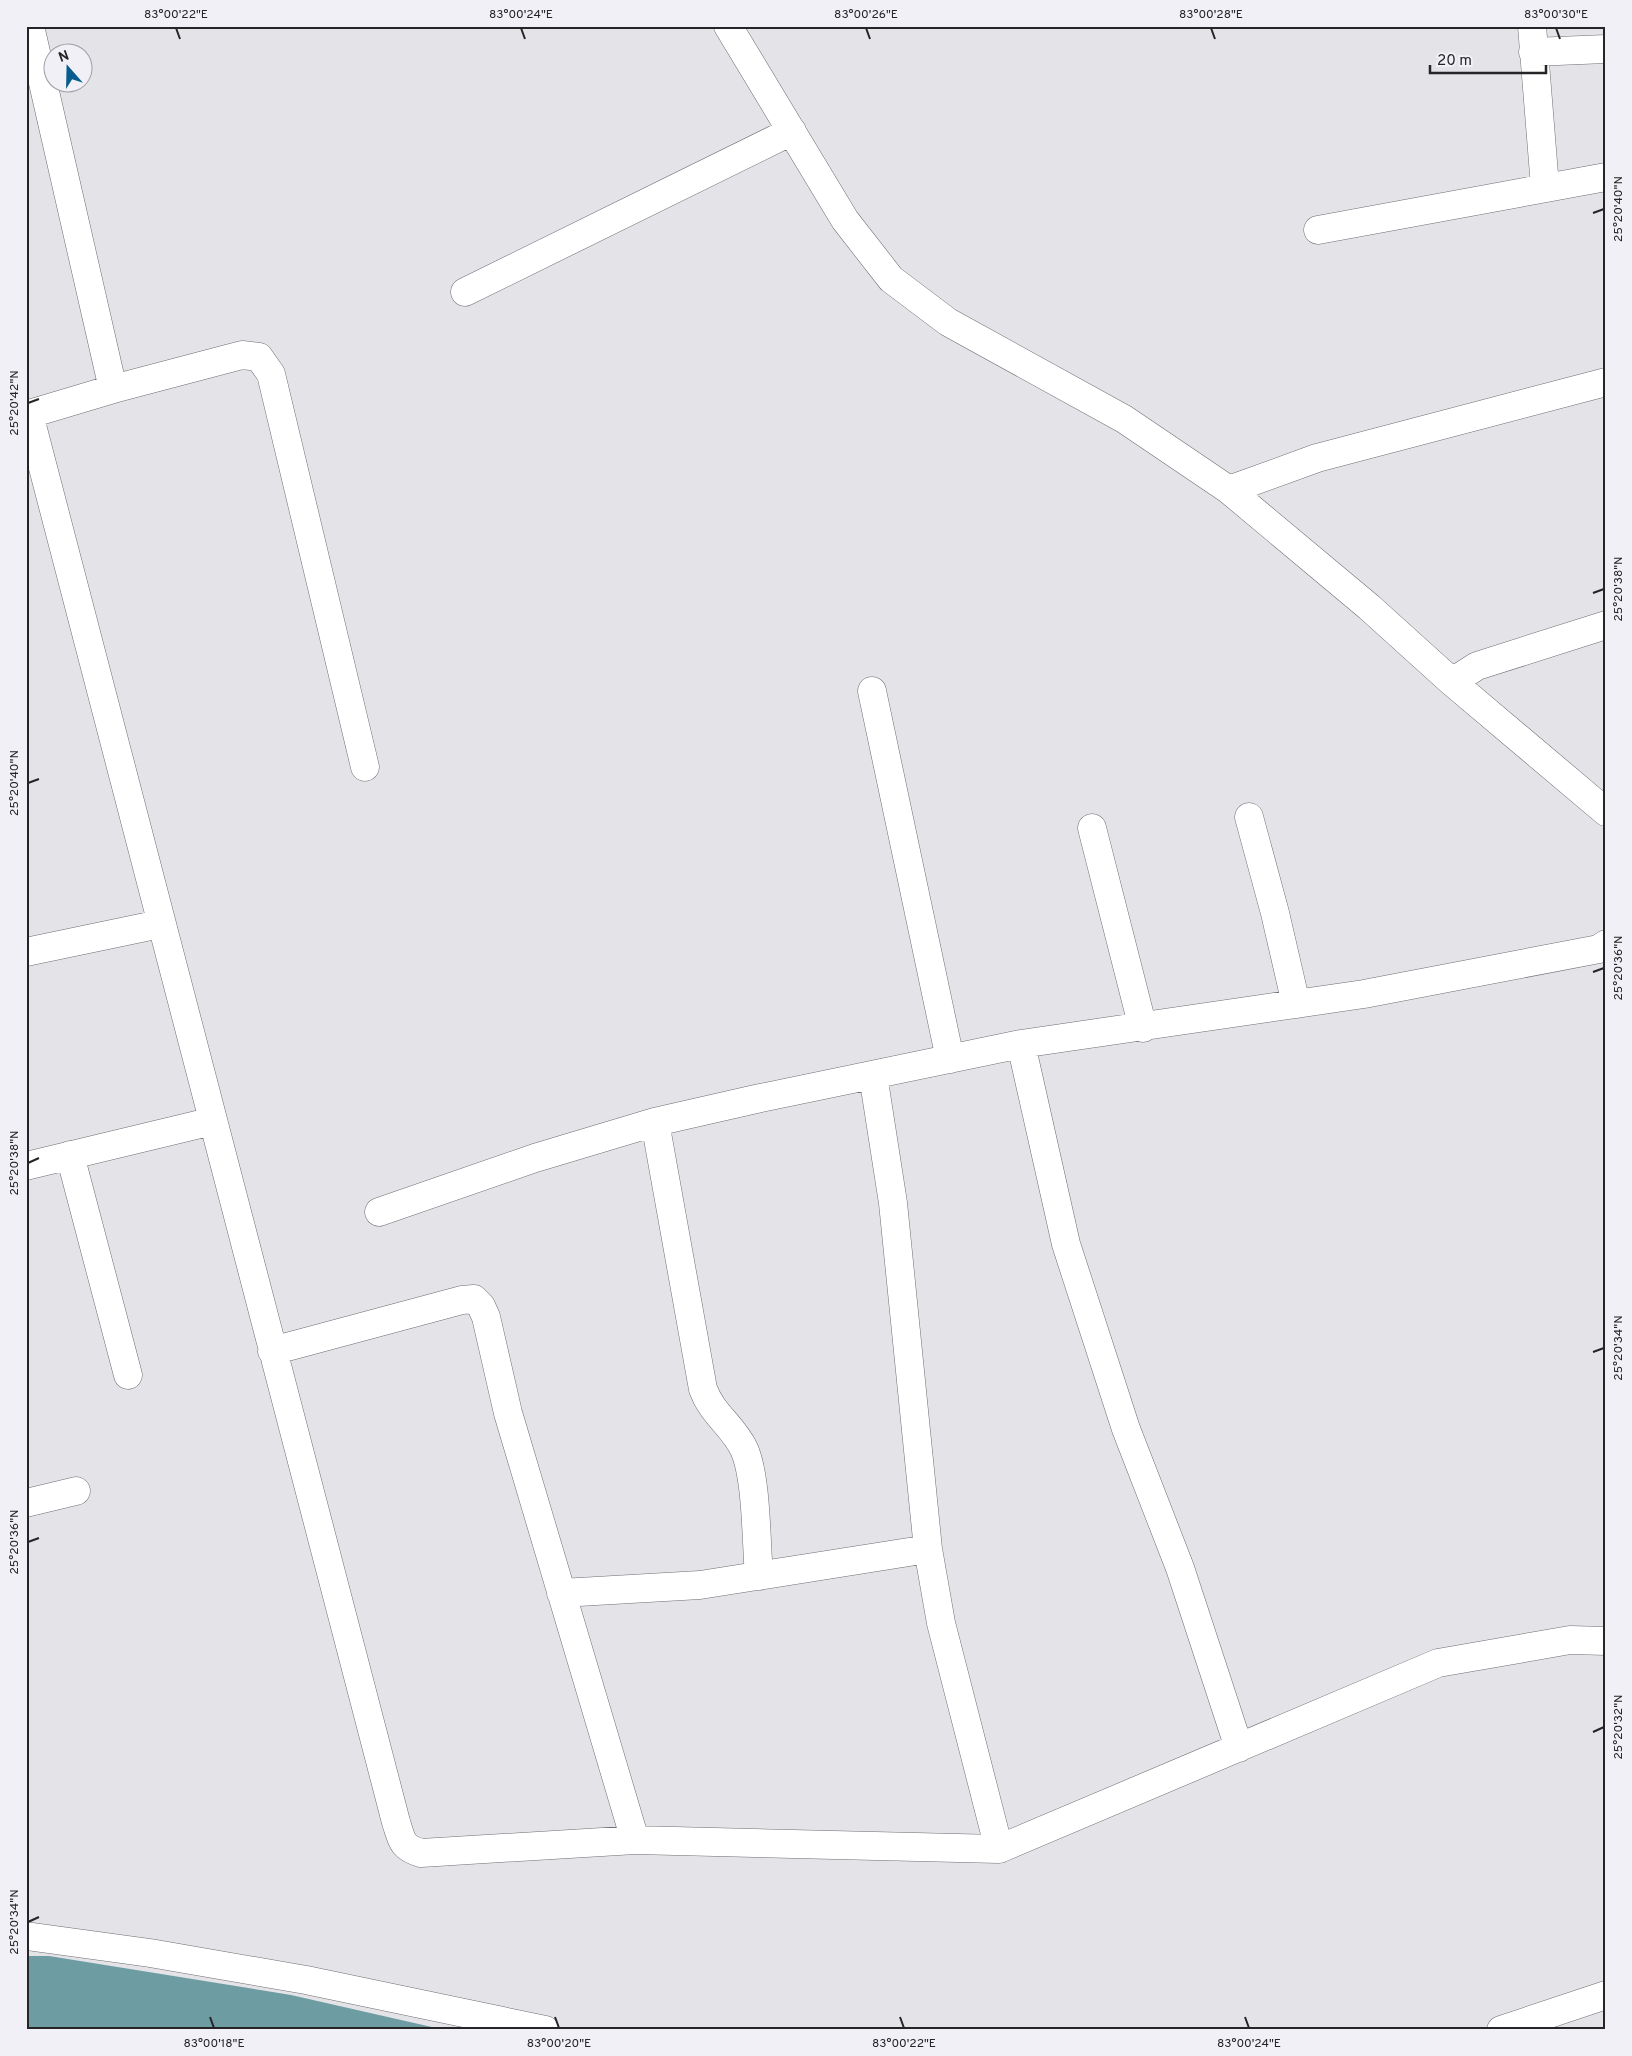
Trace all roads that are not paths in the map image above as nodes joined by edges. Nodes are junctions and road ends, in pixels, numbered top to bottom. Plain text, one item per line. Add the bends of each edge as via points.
1 (30, 26) edge
2 (728, 26) edge
3 (1532, 39) edge
4 (1606, 49) edge
5 (792, 131) junction
6 (1606, 177) edge
7 (1545, 187) junction
8 (1318, 230) dead end
9 (465, 292) dead end
10 (1606, 382) edge
11 (112, 389) junction
12 (27, 414) edge
13 (1228, 490) junction
14 (1606, 625) edge
15 (1452, 682) junction
16 (872, 691) dead end
17 (365, 767) dead end
18 (1606, 812) edge
19 (1249, 817) dead end
20 (1092, 828) dead end
21 (160, 924) junction
22 (26, 952) edge
23 (1604, 952) edge
24 (1296, 1004) junction
25 (1144, 1028) junction
26 (1021, 1044) junction
27 (950, 1059) junction
28 (873, 1075) junction
29 (213, 1122) junction
30 (655, 1122) junction
31 (70, 1155) junction
32 (26, 1166) edge
33 (378, 1212) dead end
34 (272, 1351) junction
35 (128, 1375) dead end
36 (76, 1491) dead end
37 (26, 1503) edge
38 (928, 1549) junction
39 (759, 1576) junction
40 (561, 1593) junction
41 (1606, 1641) edge
42 (1239, 1748) junction
43 (635, 1840) junction
44 (999, 1849) junction
45 (26, 1936) edge
46 (1606, 1995) edge
47 (545, 2030) edge
48 (1501, 2030) edge

1 - 11 street
2 - 5 street
3 - 4 street
3 - 7 street
5 - 9 street
5 - 13 street via 845,220 892,279 948,322 1124,419
6 - 7 street
7 - 8 street
10 - 13 street via 1317,458
11 - 12 street
11 - 17 street via 242,355 259,357 271,374
12 - 21 street
13 - 15 street via 1369,607
14 - 15 street via 1477,666
15 - 18 street
16 - 27 street
19 - 24 street
20 - 25 street
21 - 22 street
21 - 29 street
23 - 24 street
24 - 25 street
25 - 26 street
26 - 27 street
26 - 42 street via 1066,1244 1126,1429 1180,1568
27 - 28 street
28 - 30 street
28 - 38 street via 893,1203
29 - 31 street
29 - 34 street
30 - 33 street via 534,1158
30 - 39 street via 702,1389 709,1405 744,1450 751,1474
31 - 32 street
31 - 35 street
34 - 40 street via 474,1299 486,1318 508,1413
34 - 43 street via 403,1843 409,1850 422,1853
36 - 37 street
38 - 39 street
38 - 44 street via 941,1623
39 - 40 street via 700,1585
40 - 43 street
41 - 42 street via 1570,1640 1438,1663
42 - 44 street
43 - 44 street
45 - 47 street via 306,1980
46 - 48 street

